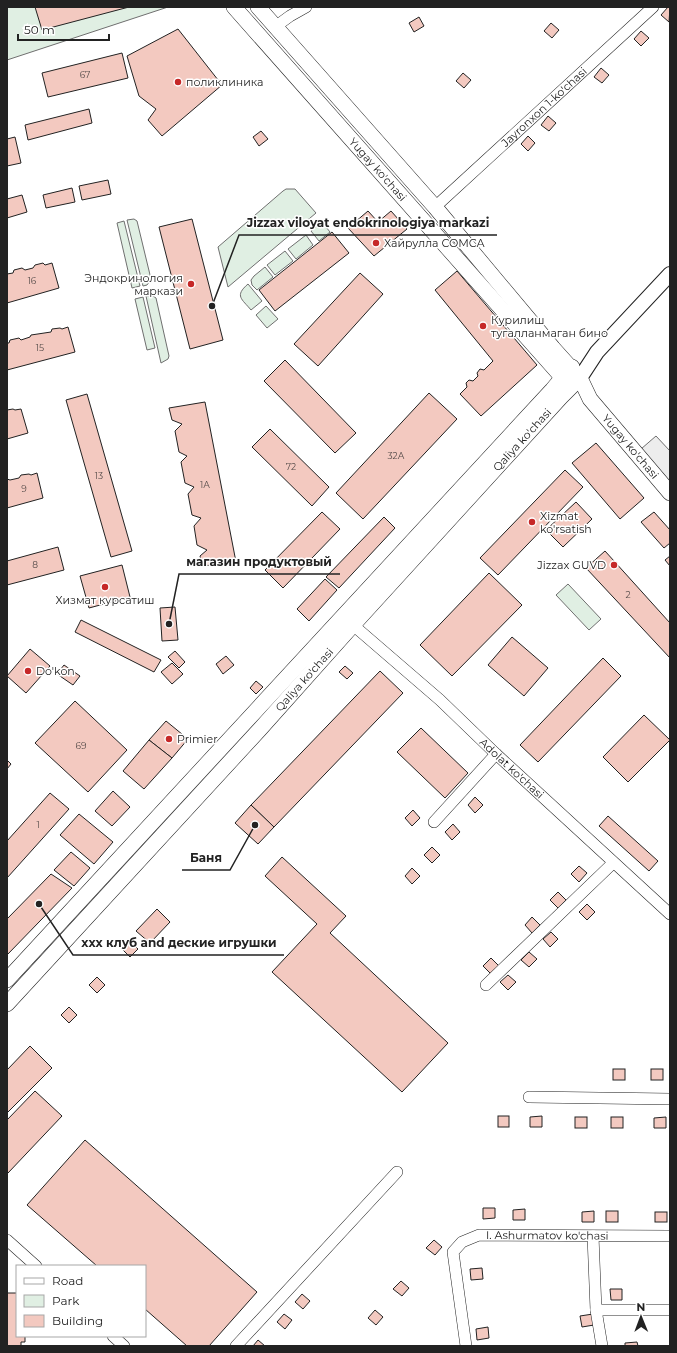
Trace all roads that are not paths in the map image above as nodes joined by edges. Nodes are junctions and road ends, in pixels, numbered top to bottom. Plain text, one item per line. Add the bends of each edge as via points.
1 (234, 7) edge
2 (258, 7) edge
3 (306, 7) edge
4 (653, 7) edge
5 (275, 26) junction
6 (435, 207) junction
7 (670, 274) edge
8 (571, 378) junction
9 (670, 493) edge
10 (353, 625) junction
11 (496, 754) junction
12 (434, 822) dead end
13 (613, 862) junction
14 (670, 914) edge
15 (7, 980) edge
16 (486, 985) dead end
17 (7, 1004) edge
18 (529, 1097) dead end
19 (670, 1098) edge
20 (397, 1172) dead end
21 (593, 1236) junction
22 (670, 1236) edge
23 (7, 1240) edge
24 (35, 1265) edge
25 (596, 1310) junction
26 (670, 1310) edge
27 (114, 1337) edge
28 (124, 1346) edge
29 (236, 1346) edge
30 (466, 1346) edge
31 (602, 1346) edge

1 - 8 main road, Yugay ko'chasi
2 - 5 main road, Yugay ko'chasi
3 - 5 street
4 - 6 street, Jayronxon 1-ko'chasi
5 - 6 main road, Yugay ko'chasi
6 - 8 main road, Yugay ko'chasi via 553,348
7 - 8 street, Qaliya ko'chasi
8 - 9 main road, Yugay ko'chasi
8 - 10 main road, Qaliya ko'chasi via 561,397
8 - 15 main road, Qaliya ko'chasi via 547,396
10 - 11 street, Adolat ko'chasi via 440,700
10 - 17 main road, Qaliya ko'chasi
11 - 12 street
11 - 13 street, Adolat ko'chasi
13 - 14 street, Adolat ko'chasi
13 - 16 street
18 - 19 street
20 - 29 street
21 - 22 street, I. Ashurmatov ko'chasi
21 - 25 street
21 - 30 street, I. Ashurmatov ko'chasi via 479,1235 462,1242 453,1252
23 - 24 street
25 - 26 street
25 - 31 street
27 - 28 street

